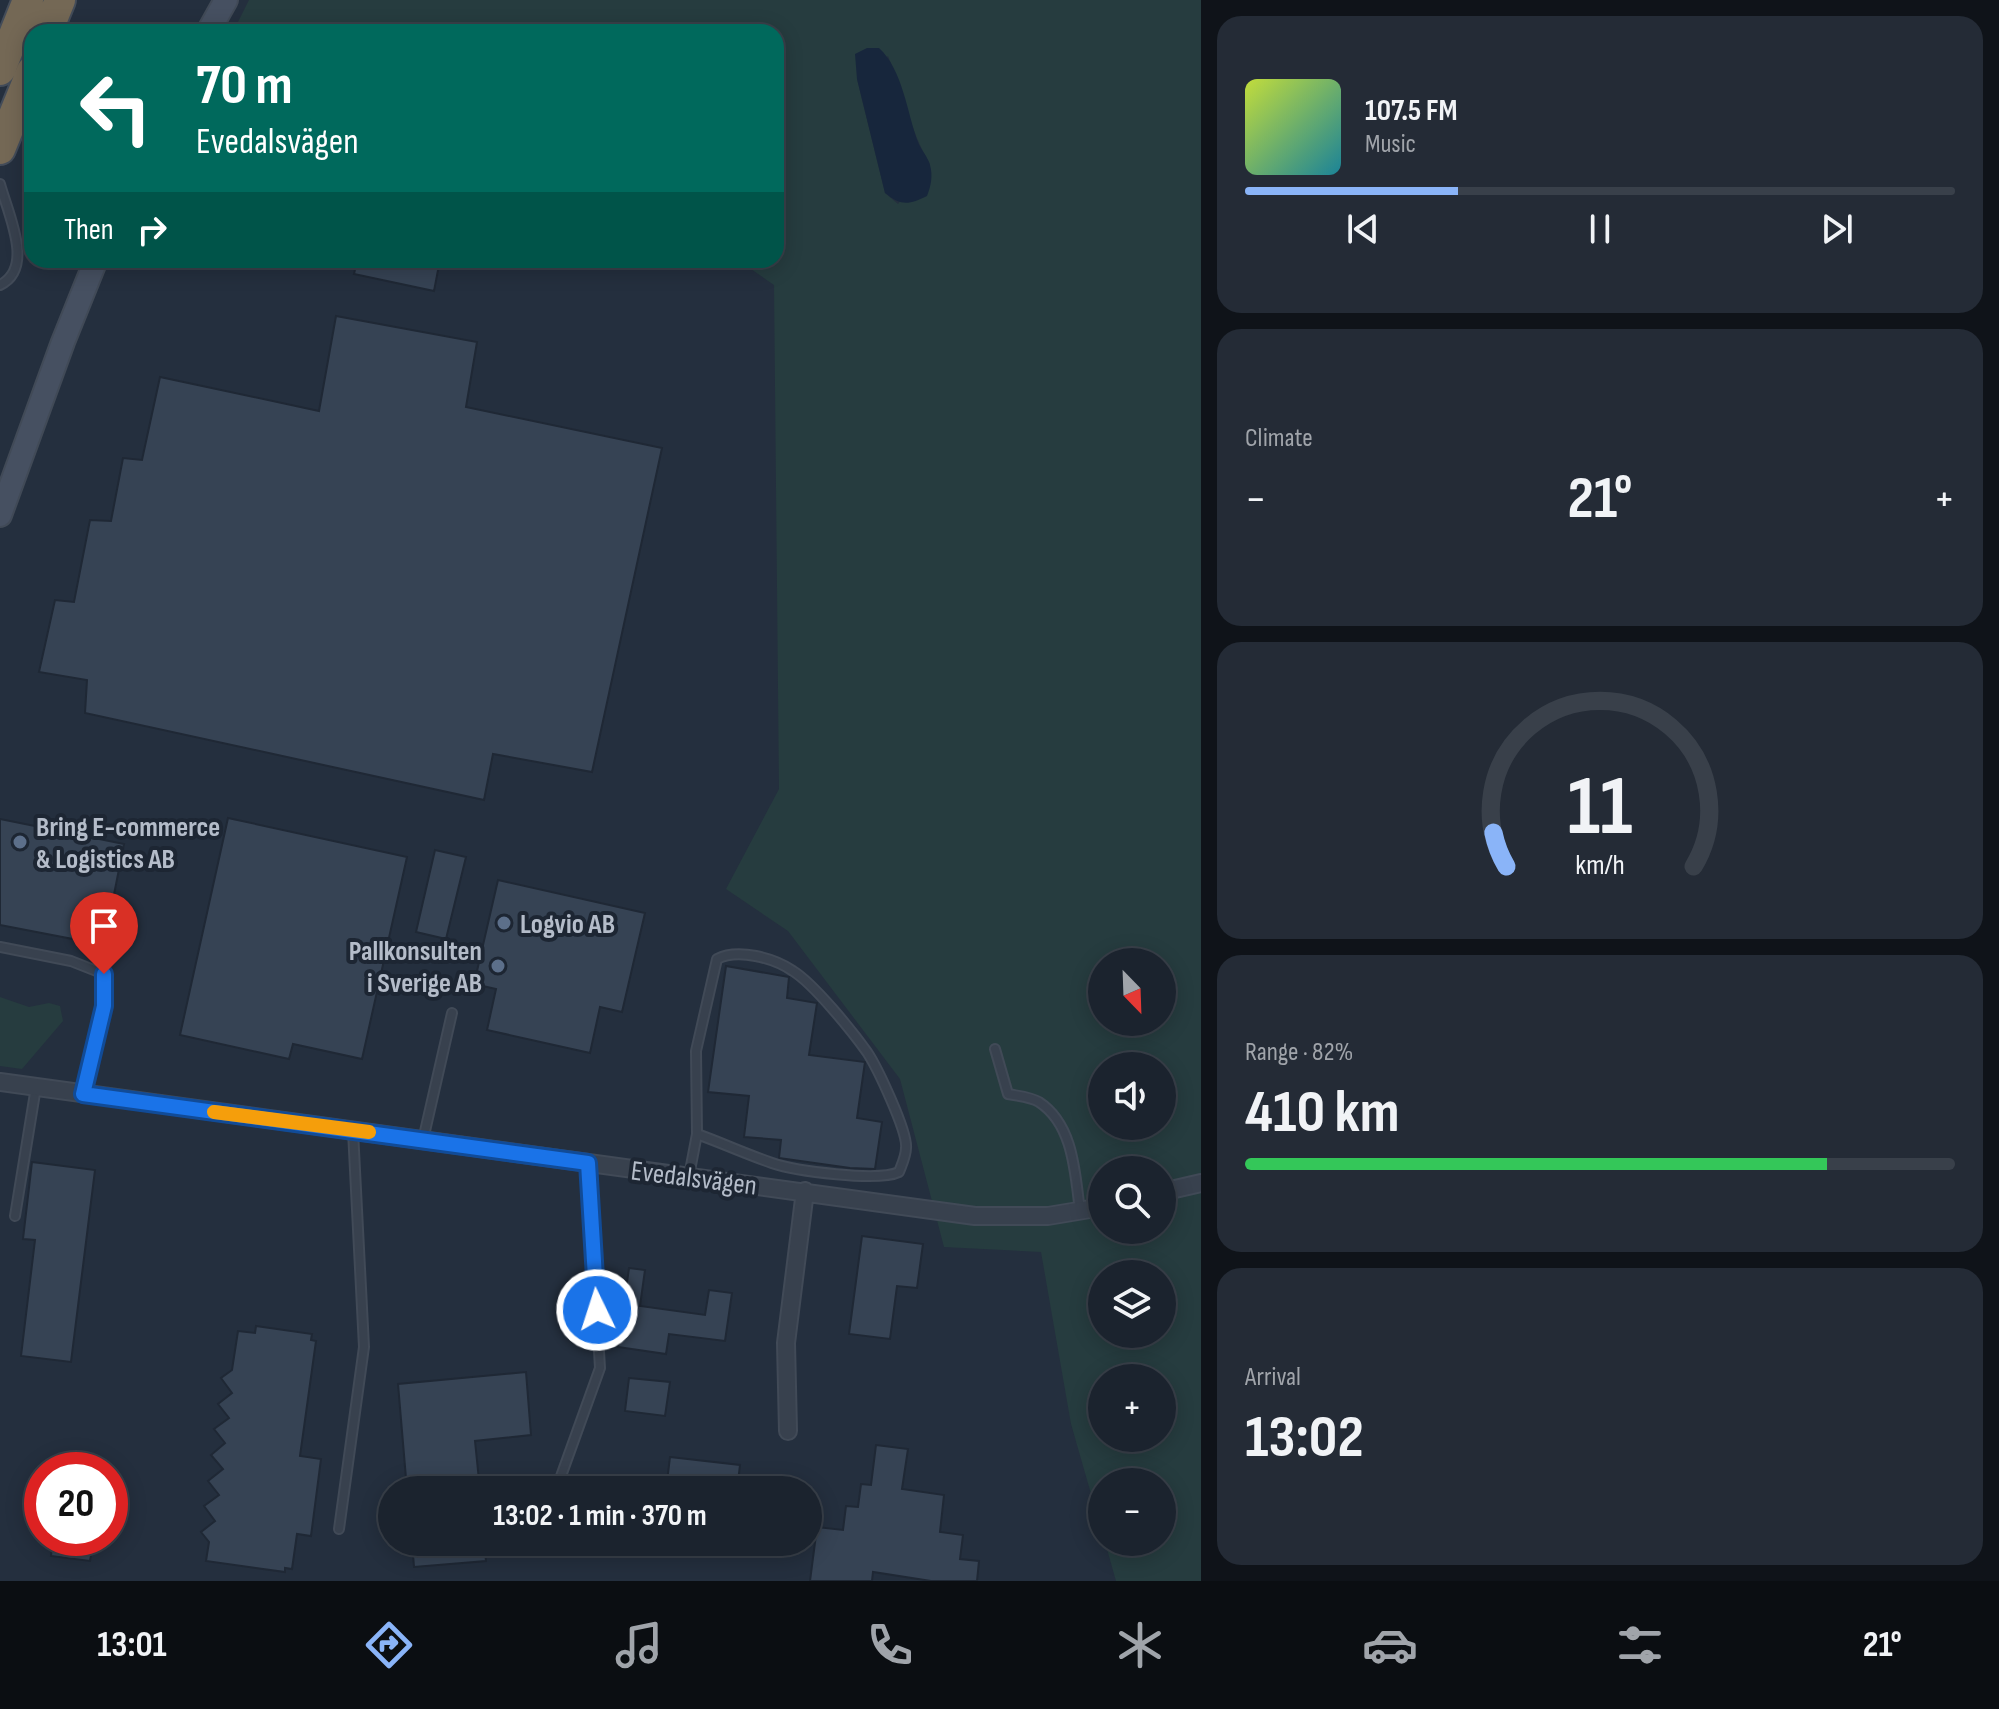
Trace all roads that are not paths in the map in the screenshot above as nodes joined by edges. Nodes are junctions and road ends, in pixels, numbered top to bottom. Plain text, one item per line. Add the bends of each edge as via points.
1 (28, 0) edge
2 (60, 0) edge
3 (226, 0) edge
4 (50, 24) edge
5 (212, 24) edge
6 (0, 70) edge
7 (24, 90) edge
8 (0, 149) edge
9 (0, 184) edge
10 (93, 268) edge
11 (0, 285) edge
12 (0, 515) edge
13 (0, 947) edge
14 (452, 1013) dead end
15 (995, 1049) dead end
16 (0, 1082) edge
17 (37, 1086) junction
18 (83, 1094) junction
19 (353, 1130) junction
20 (697, 1134) junction
21 (423, 1140) junction
22 (588, 1163) junction
23 (689, 1176) junction
24 (1201, 1183) edge
25 (1176, 1189) edge
26 (805, 1191) junction
27 (1088, 1210) edge
28 (1080, 1212) junction
29 (15, 1216) dead end
30 (788, 1431) dead end
31 (561, 1476) edge
32 (339, 1529) dead end

1 - 6 highway
2 - 4 highway
3 - 5 street
7 - 8 highway
9 - 11 lane via 19,255 13,276
10 - 12 street
13 - 18 lane via 71,961 104,974 104,1006
14 - 21 lane
15 - 28 lane via 1008,1094 1036,1100 1051,1112 1072,1149
16 - 17 street, Evedalsvägen
17 - 18 street, Evedalsvägen
17 - 29 lane
18 - 19 street, Evedalsvägen
19 - 21 street, Evedalsvägen
19 - 32 lane via 364,1347
20 - 20 lane via 696,1051 717,959 744,955 793,970 830,1006 869,1054 907,1147 899,1172 869,1177 775,1164
20 - 23 lane
21 - 22 street, Evedalsvägen
22 - 23 street, Evedalsvägen
22 - 31 lane via 600,1368
23 - 26 street, Evedalsvägen
24 - 25 street
26 - 28 street, Evedalsvägen via 975,1216
26 - 30 street via 786,1343
27 - 28 street, Evedalsvägen

